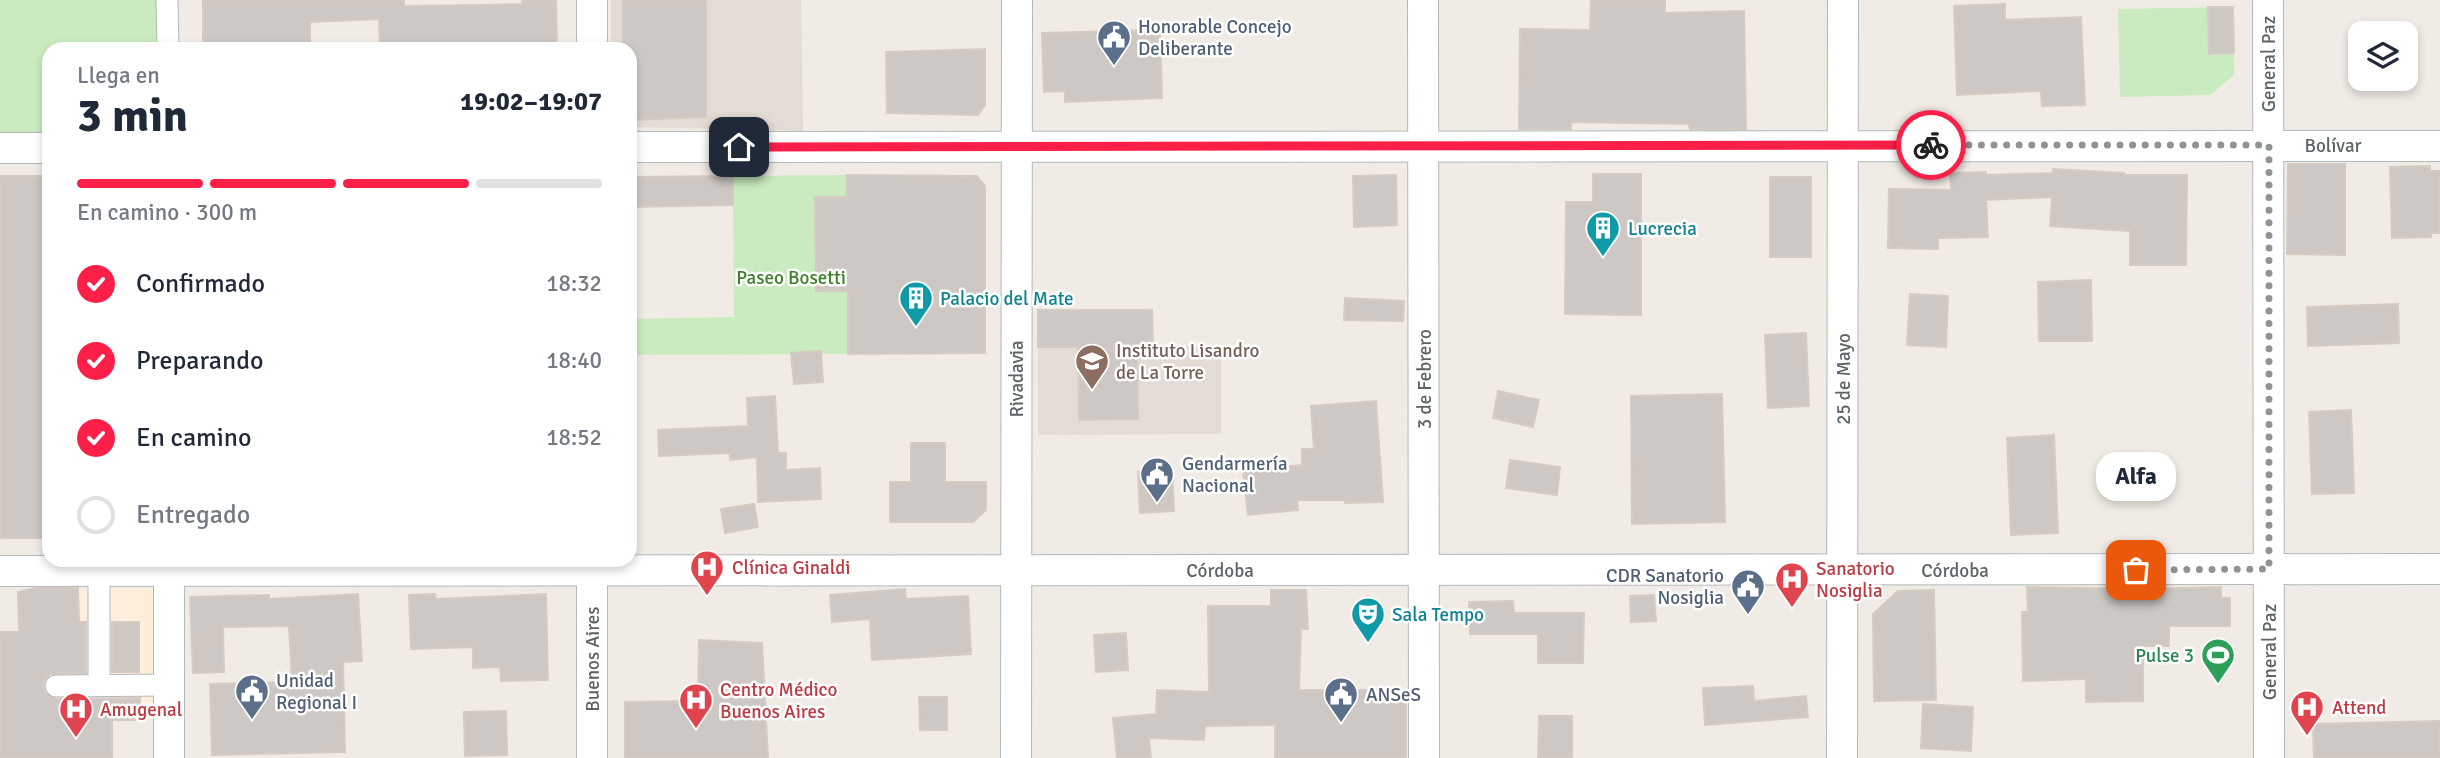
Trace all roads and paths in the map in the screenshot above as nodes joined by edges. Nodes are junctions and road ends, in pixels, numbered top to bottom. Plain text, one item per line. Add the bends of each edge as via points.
1 (167, 0) edge
2 (592, 0) edge
3 (1017, 0) edge
4 (1423, 0) edge
5 (1843, 0) edge
6 (2268, 0) edge
7 (168, 42) edge
8 (592, 42) edge
9 (1843, 145) junction
10 (2269, 145) junction
11 (1017, 146) junction
12 (1423, 146) junction
13 (2440, 146) edge
14 (637, 147) edge
15 (0, 148) edge
16 (42, 148) edge
17 (637, 566) edge
18 (146, 567) edge
19 (169, 567) edge
20 (592, 567) edge
21 (2269, 569) junction
22 (2440, 569) edge
23 (1016, 570) junction
24 (1424, 570) junction
25 (1843, 570) junction
26 (0, 571) edge
27 (99, 571) junction
28 (99, 685) junction
29 (169, 685) junction
30 (56, 686) dead end
31 (169, 758) edge
32 (592, 758) edge
33 (1016, 758) edge
34 (1424, 758) edge
35 (1842, 758) edge
36 (2269, 758) edge

1 - 7 street
2 - 8 street
3 - 11 street, Rivadavia
4 - 12 street, 3 de Febrero
5 - 9 street, 25 de Mayo
6 - 10 street, General Paz
9 - 10 street, Bolívar
9 - 12 street, Bolívar
9 - 25 street, 25 de Mayo
10 - 13 street, Bolívar
10 - 21 street, General Paz
11 - 12 street, Bolívar
11 - 14 street, Bolívar
11 - 23 street, Rivadavia
12 - 24 street, 3 de Febrero
15 - 16 street
17 - 23 street, Córdoba
18 - 27 street, Córdoba
19 - 29 street
20 - 32 street, Buenos Aires
21 - 22 street, Córdoba
21 - 25 street, Córdoba
21 - 36 street, General Paz
23 - 24 street, Córdoba
23 - 33 street, Rivadavia
24 - 25 street, Córdoba
24 - 34 street, 3 de Febrero
25 - 35 street, 25 de Mayo
26 - 27 street, Córdoba
27 - 28 street
28 - 29 street
28 - 30 street
29 - 31 street

